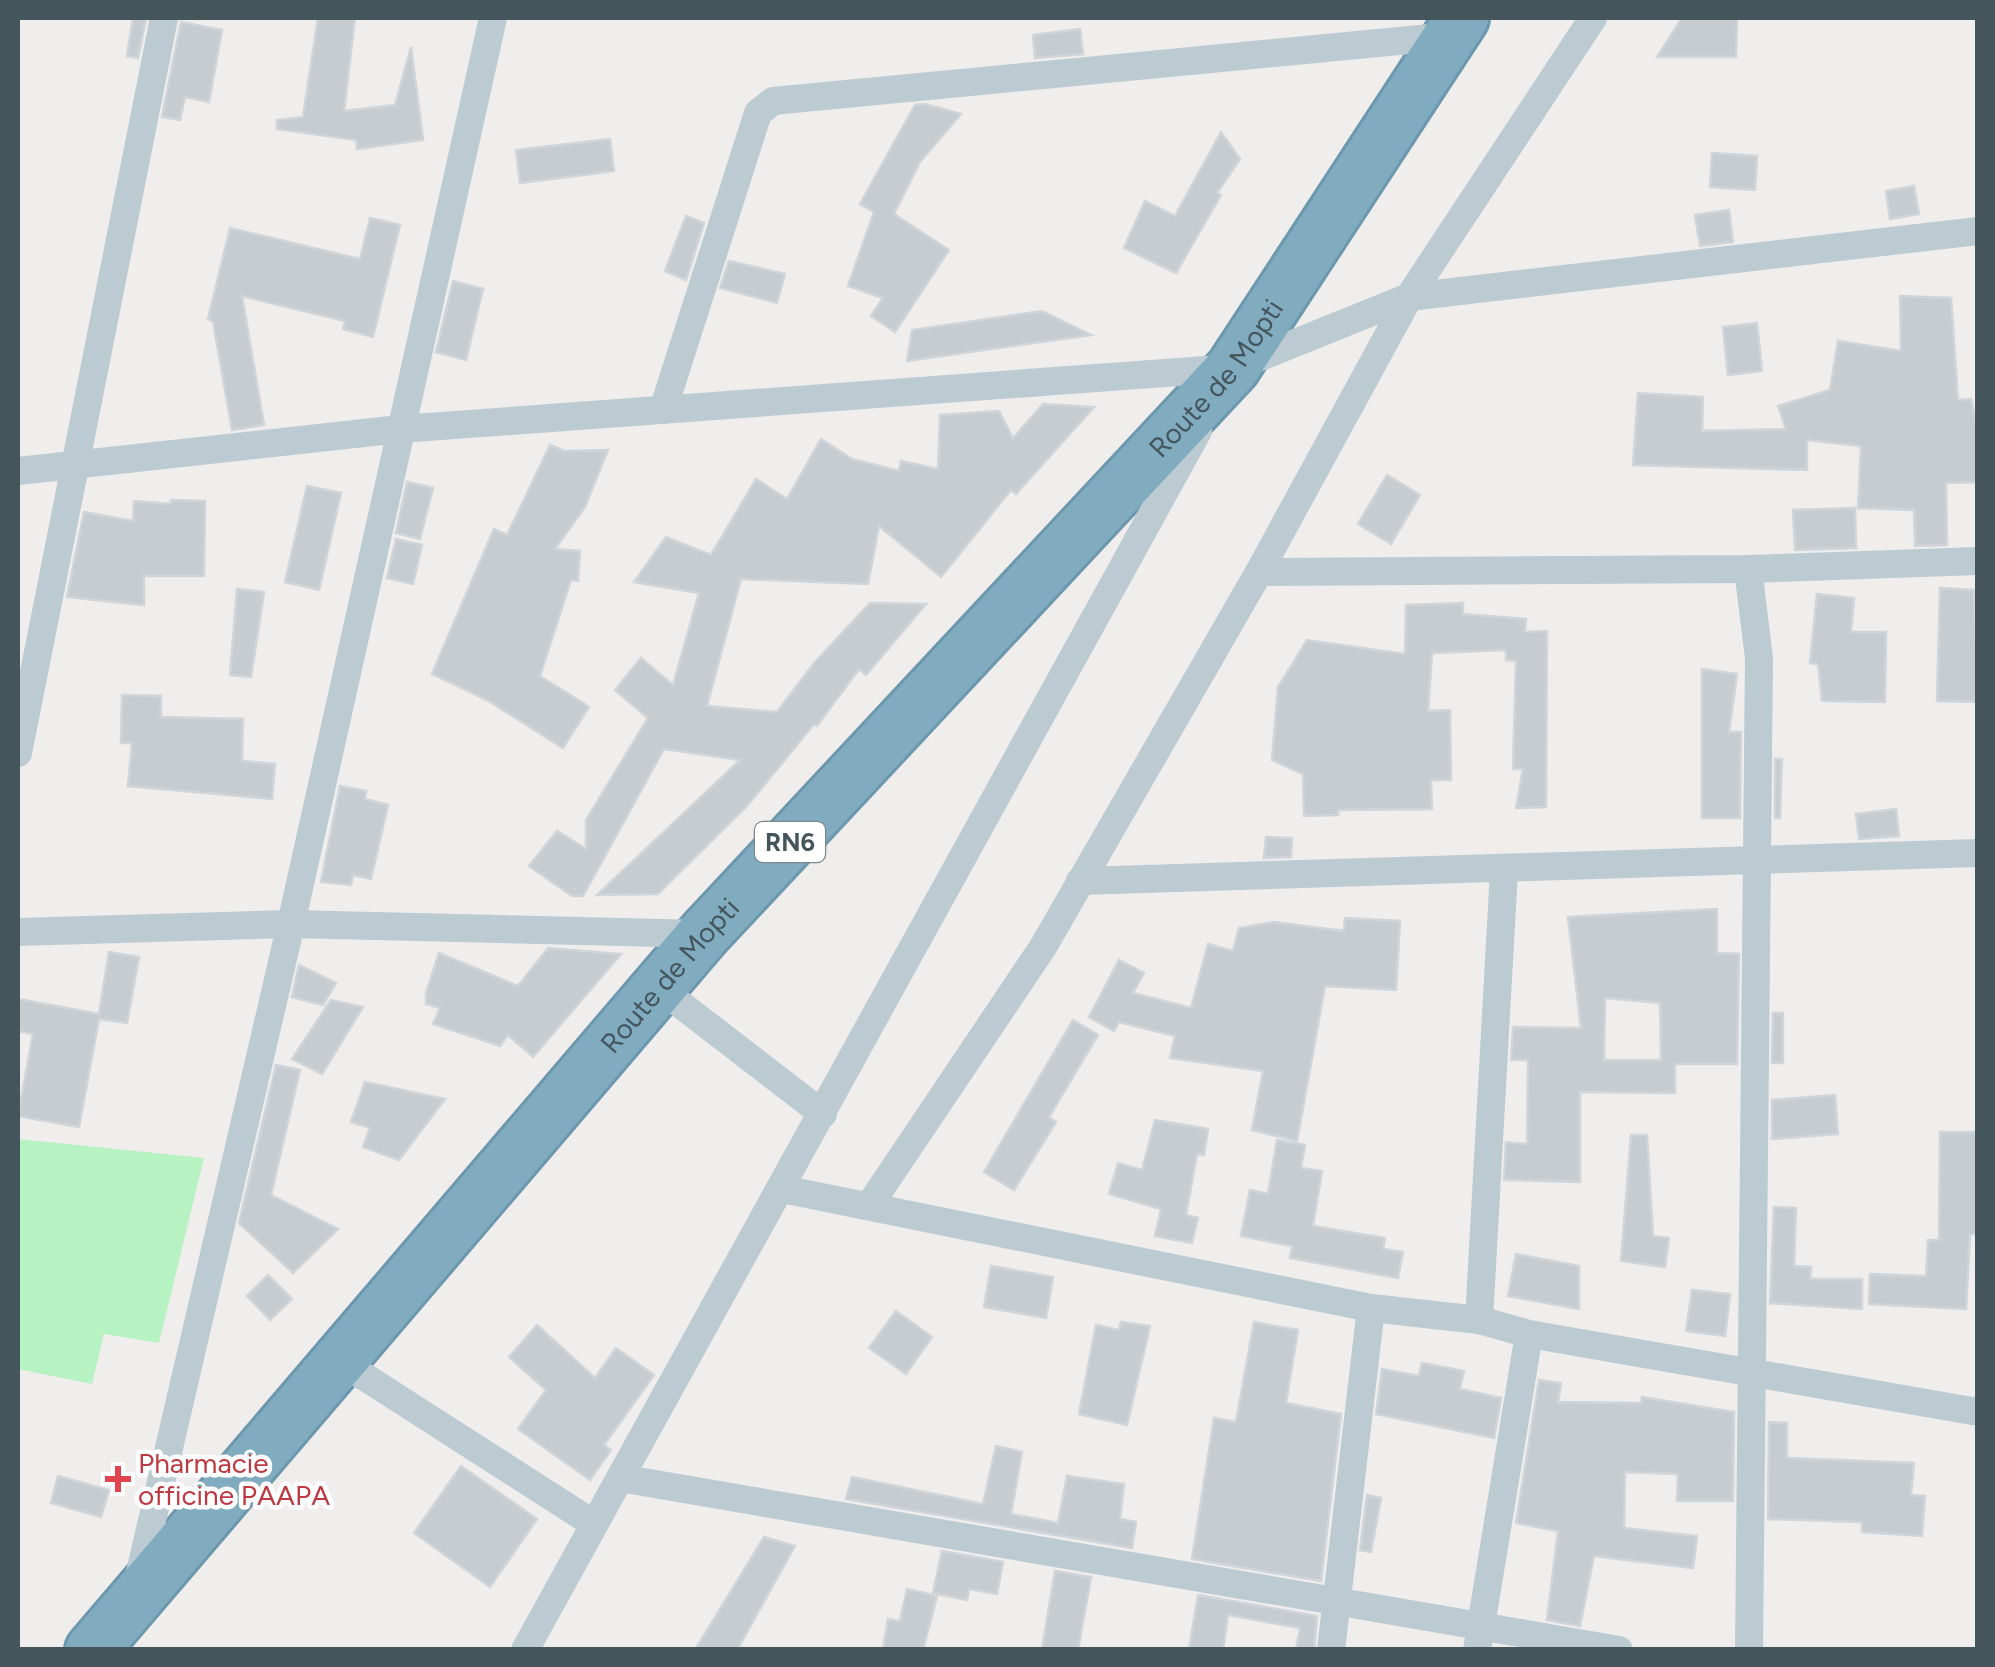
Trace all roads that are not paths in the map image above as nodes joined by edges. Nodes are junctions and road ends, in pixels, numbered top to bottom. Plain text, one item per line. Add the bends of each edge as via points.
1 (164, 18) edge
2 (493, 18) edge
3 (1593, 18) edge
4 (1456, 27) edge
5 (1978, 231) edge
6 (1409, 297) junction
7 (1232, 368) junction
8 (663, 410) junction
9 (400, 428) junction
10 (74, 465) junction
11 (18, 471) edge
12 (1978, 561) edge
13 (1748, 569) junction
14 (1259, 572) junction
15 (18, 754) edge
16 (1978, 854) edge
17 (1756, 860) junction
18 (1504, 870) junction
19 (1080, 882) junction
20 (291, 924) junction
21 (18, 932) edge
22 (704, 934) junction
23 (658, 987) junction
24 (823, 1114) junction
25 (782, 1188) junction
26 (869, 1206) junction
27 (1371, 1308) junction
28 (1479, 1320) junction
29 (1529, 1334) junction
30 (340, 1360) junction
31 (1752, 1372) junction
32 (1978, 1412) edge
33 (620, 1478) junction
34 (594, 1524) junction
35 (1336, 1601) junction
36 (132, 1604) junction
37 (1479, 1639) edge
38 (92, 1650) edge
39 (524, 1650) edge
40 (1331, 1650) edge
41 (1619, 1650) edge
42 (1749, 1650) edge

1 - 10 street
2 - 9 street
3 - 6 street
4 - 7 highway, Route de Mopti / RN6
4 - 8 street via 773,101 758,114
5 - 6 street
6 - 7 street
6 - 14 street
7 - 8 street
7 - 22 highway, Route de Mopti / RN6
7 - 24 street
8 - 9 street
9 - 10 street
9 - 20 street
10 - 11 street
10 - 15 street
12 - 13 street
13 - 14 street
13 - 17 street via 1759,658
14 - 19 street
16 - 17 street
17 - 18 street
17 - 31 street
18 - 19 street
18 - 28 street
19 - 26 street
20 - 21 street
20 - 22 street
20 - 36 street
22 - 23 highway, Route de Mopti / RN6
23 - 24 street
23 - 30 highway, Route de Mopti / RN6
24 - 25 street
25 - 26 street
25 - 33 street
26 - 27 street
27 - 28 street
27 - 35 street
28 - 29 street
29 - 31 street
29 - 37 street
30 - 34 street
30 - 36 highway, Route de Mopti / RN6
31 - 32 street
31 - 42 street
33 - 34 street
33 - 35 street
34 - 39 street
35 - 37 street
35 - 40 street
36 - 38 highway, Route de Mopti / RN6
37 - 41 street

